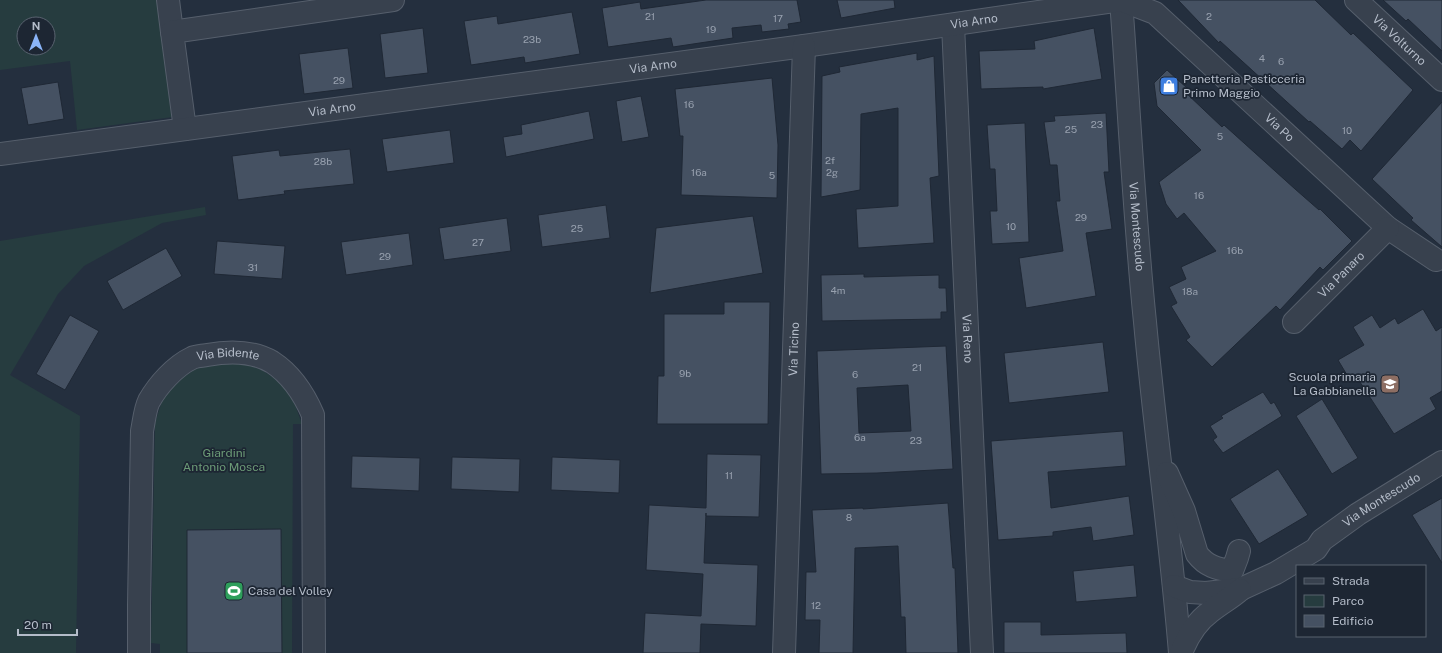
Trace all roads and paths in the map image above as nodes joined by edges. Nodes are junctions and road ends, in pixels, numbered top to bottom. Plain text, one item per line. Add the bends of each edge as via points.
1 (168, 0) edge
2 (393, 0) edge
3 (1121, 0) edge
4 (1356, 0) edge
5 (953, 24) junction
6 (172, 32) junction
7 (804, 46) junction
8 (1442, 80) edge
9 (185, 129) junction
10 (0, 154) edge
11 (1388, 228) junction
12 (1436, 260) dead end
13 (1294, 322) dead end
14 (1158, 452) junction
15 (1442, 462) edge
16 (1322, 540) junction
17 (1236, 580) junction
18 (1174, 583) junction
19 (139, 653) edge
20 (314, 653) edge
21 (784, 653) edge
22 (982, 653) edge
23 (1180, 653) edge

1 - 6 street
2 - 6 street
3 - 5 street, Via Arno
3 - 11 street, Via Po via 1155,13
3 - 14 street, Via Montescudo via 1145,320
4 - 8 street, Via Volturno
5 - 7 street, Via Arno
5 - 22 street, Via Reno
6 - 9 street
7 - 9 street, Via Arno
7 - 21 street, Via Ticino
9 - 10 street, Via Arno
11 - 12 street, Via Po
11 - 13 street, Via Panaro
14 - 17 street, Via Montescudo via 1184,511 1197,554 1206,564
14 - 18 street, Via Montescudo
15 - 16 street, Via Montescudo via 1358,514
16 - 17 street, Via Montescudo via 1310,541 1272,564 1243,572
16 - 17 street, Via Montescudo via 1316,549 1276,573
17 - 18 street, Via Montescudo via 1206,593 1190,592
17 - 23 street, Via Montescudo via 1229,600 1208,613 1197,625
18 - 23 street, Via Montescudo
19 - 20 street, Via Bidente via 142,431 148,403 168,376 192,358 224,352 253,354 272,362 304,395 313,415

